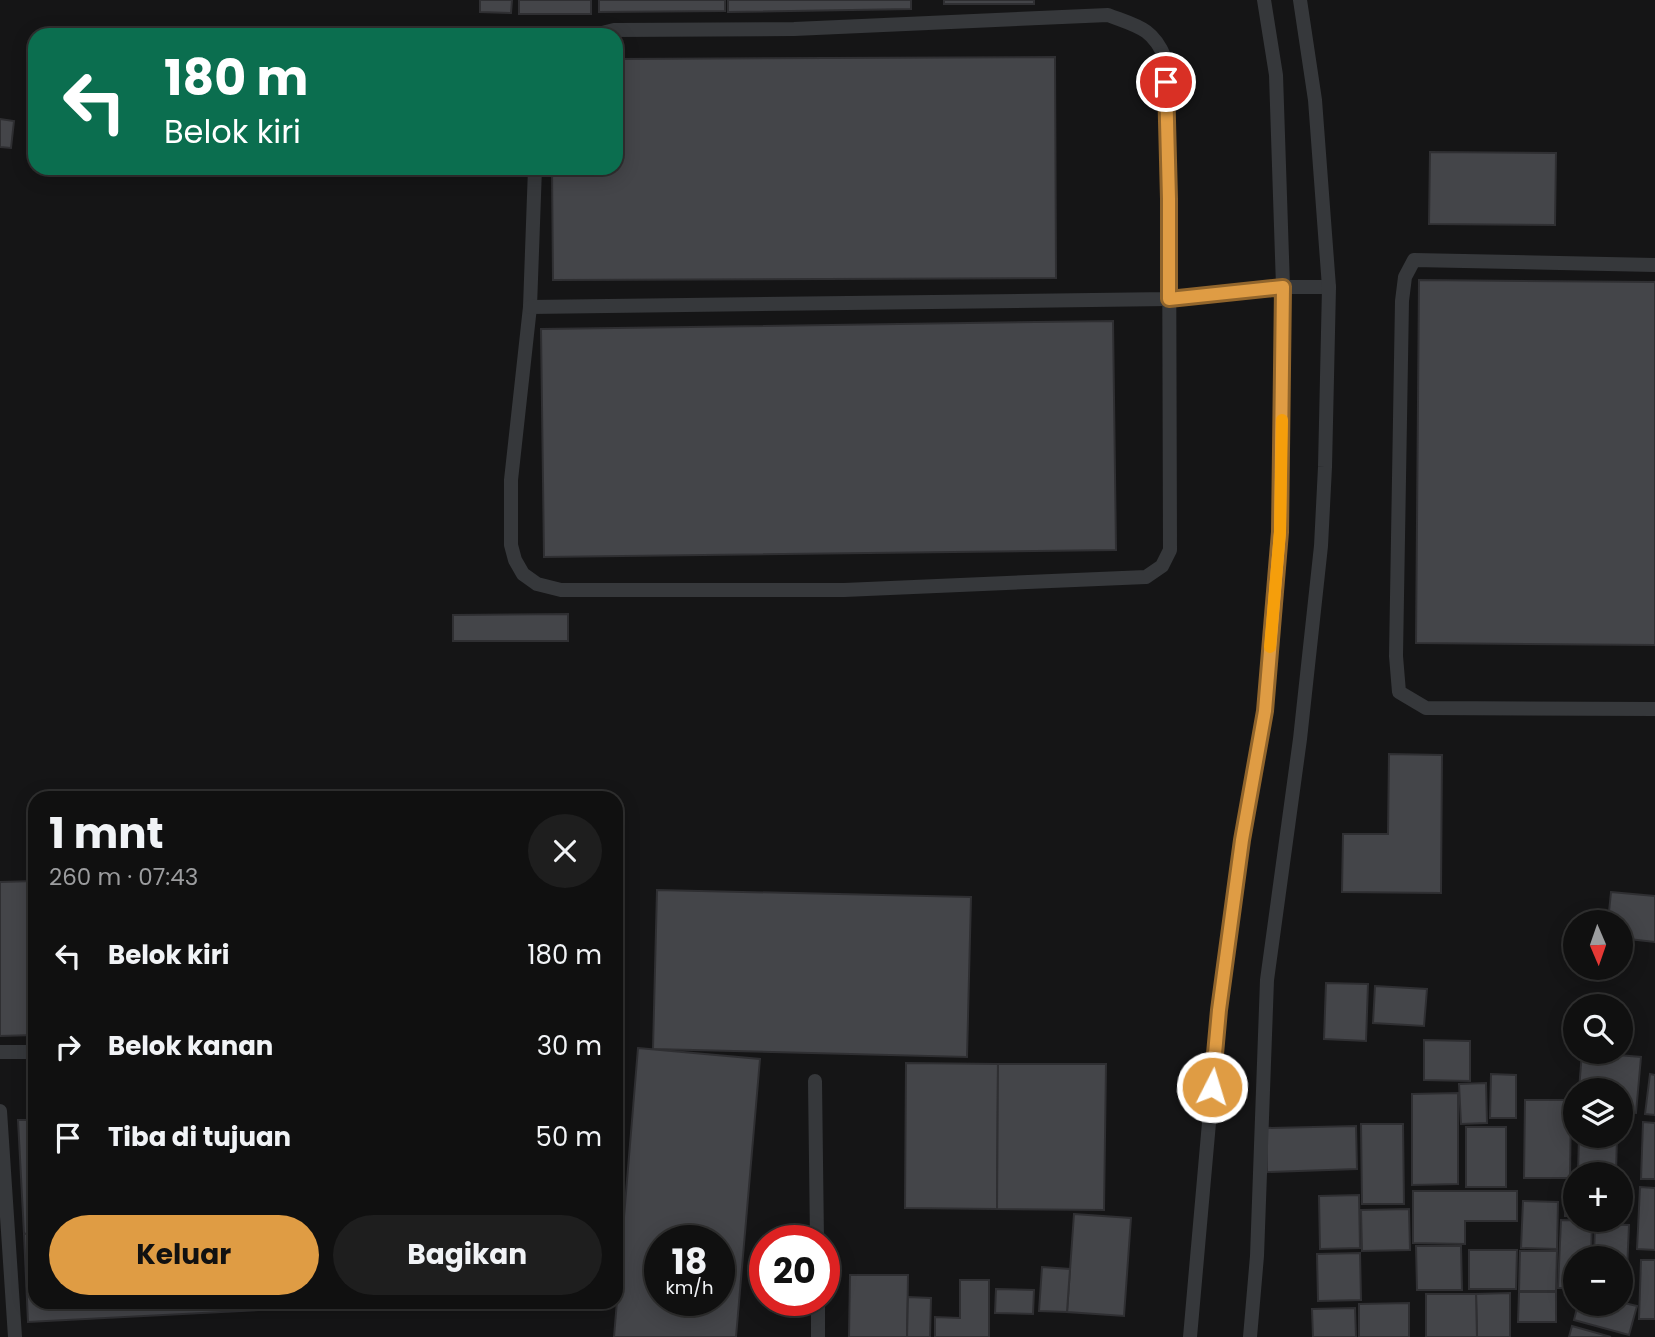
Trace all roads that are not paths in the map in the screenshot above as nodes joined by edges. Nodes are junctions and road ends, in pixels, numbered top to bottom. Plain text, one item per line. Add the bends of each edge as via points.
1 (1264, 0) edge
2 (1300, 0) edge
3 (623, 30) edge
4 (535, 175) edge
5 (1655, 265) edge
6 (1283, 287) junction
7 (1329, 287) junction
8 (1169, 299) junction
9 (530, 307) junction
10 (1655, 709) edge
11 (0, 1052) edge
12 (28, 1052) edge
13 (815, 1081) dead end
14 (0, 1111) edge
15 (817, 1225) edge
16 (818, 1316) edge
17 (15, 1337) edge
18 (818, 1337) edge
19 (1189, 1337) edge
20 (1251, 1337) edge

1 - 6 lane via 1276,75
2 - 7 lane via 1315,100
3 - 8 lane via 794,29 1108,15 1136,25 1158,39 1165,58
4 - 9 lane
5 - 10 lane via 1414,260 1405,277 1402,301 1396,656 1399,692 1426,708
6 - 7 lane
6 - 8 lane
6 - 19 lane via 1280,532 1266,698 1219,1010
7 - 20 lane via 1321,546 1267,980
8 - 9 lane
8 - 9 lane via 1170,550 1162,566 1146,577 844,590 561,590 537,584 523,574 511,545 511,480
11 - 12 lane
13 - 15 lane
14 - 17 lane
16 - 18 lane

